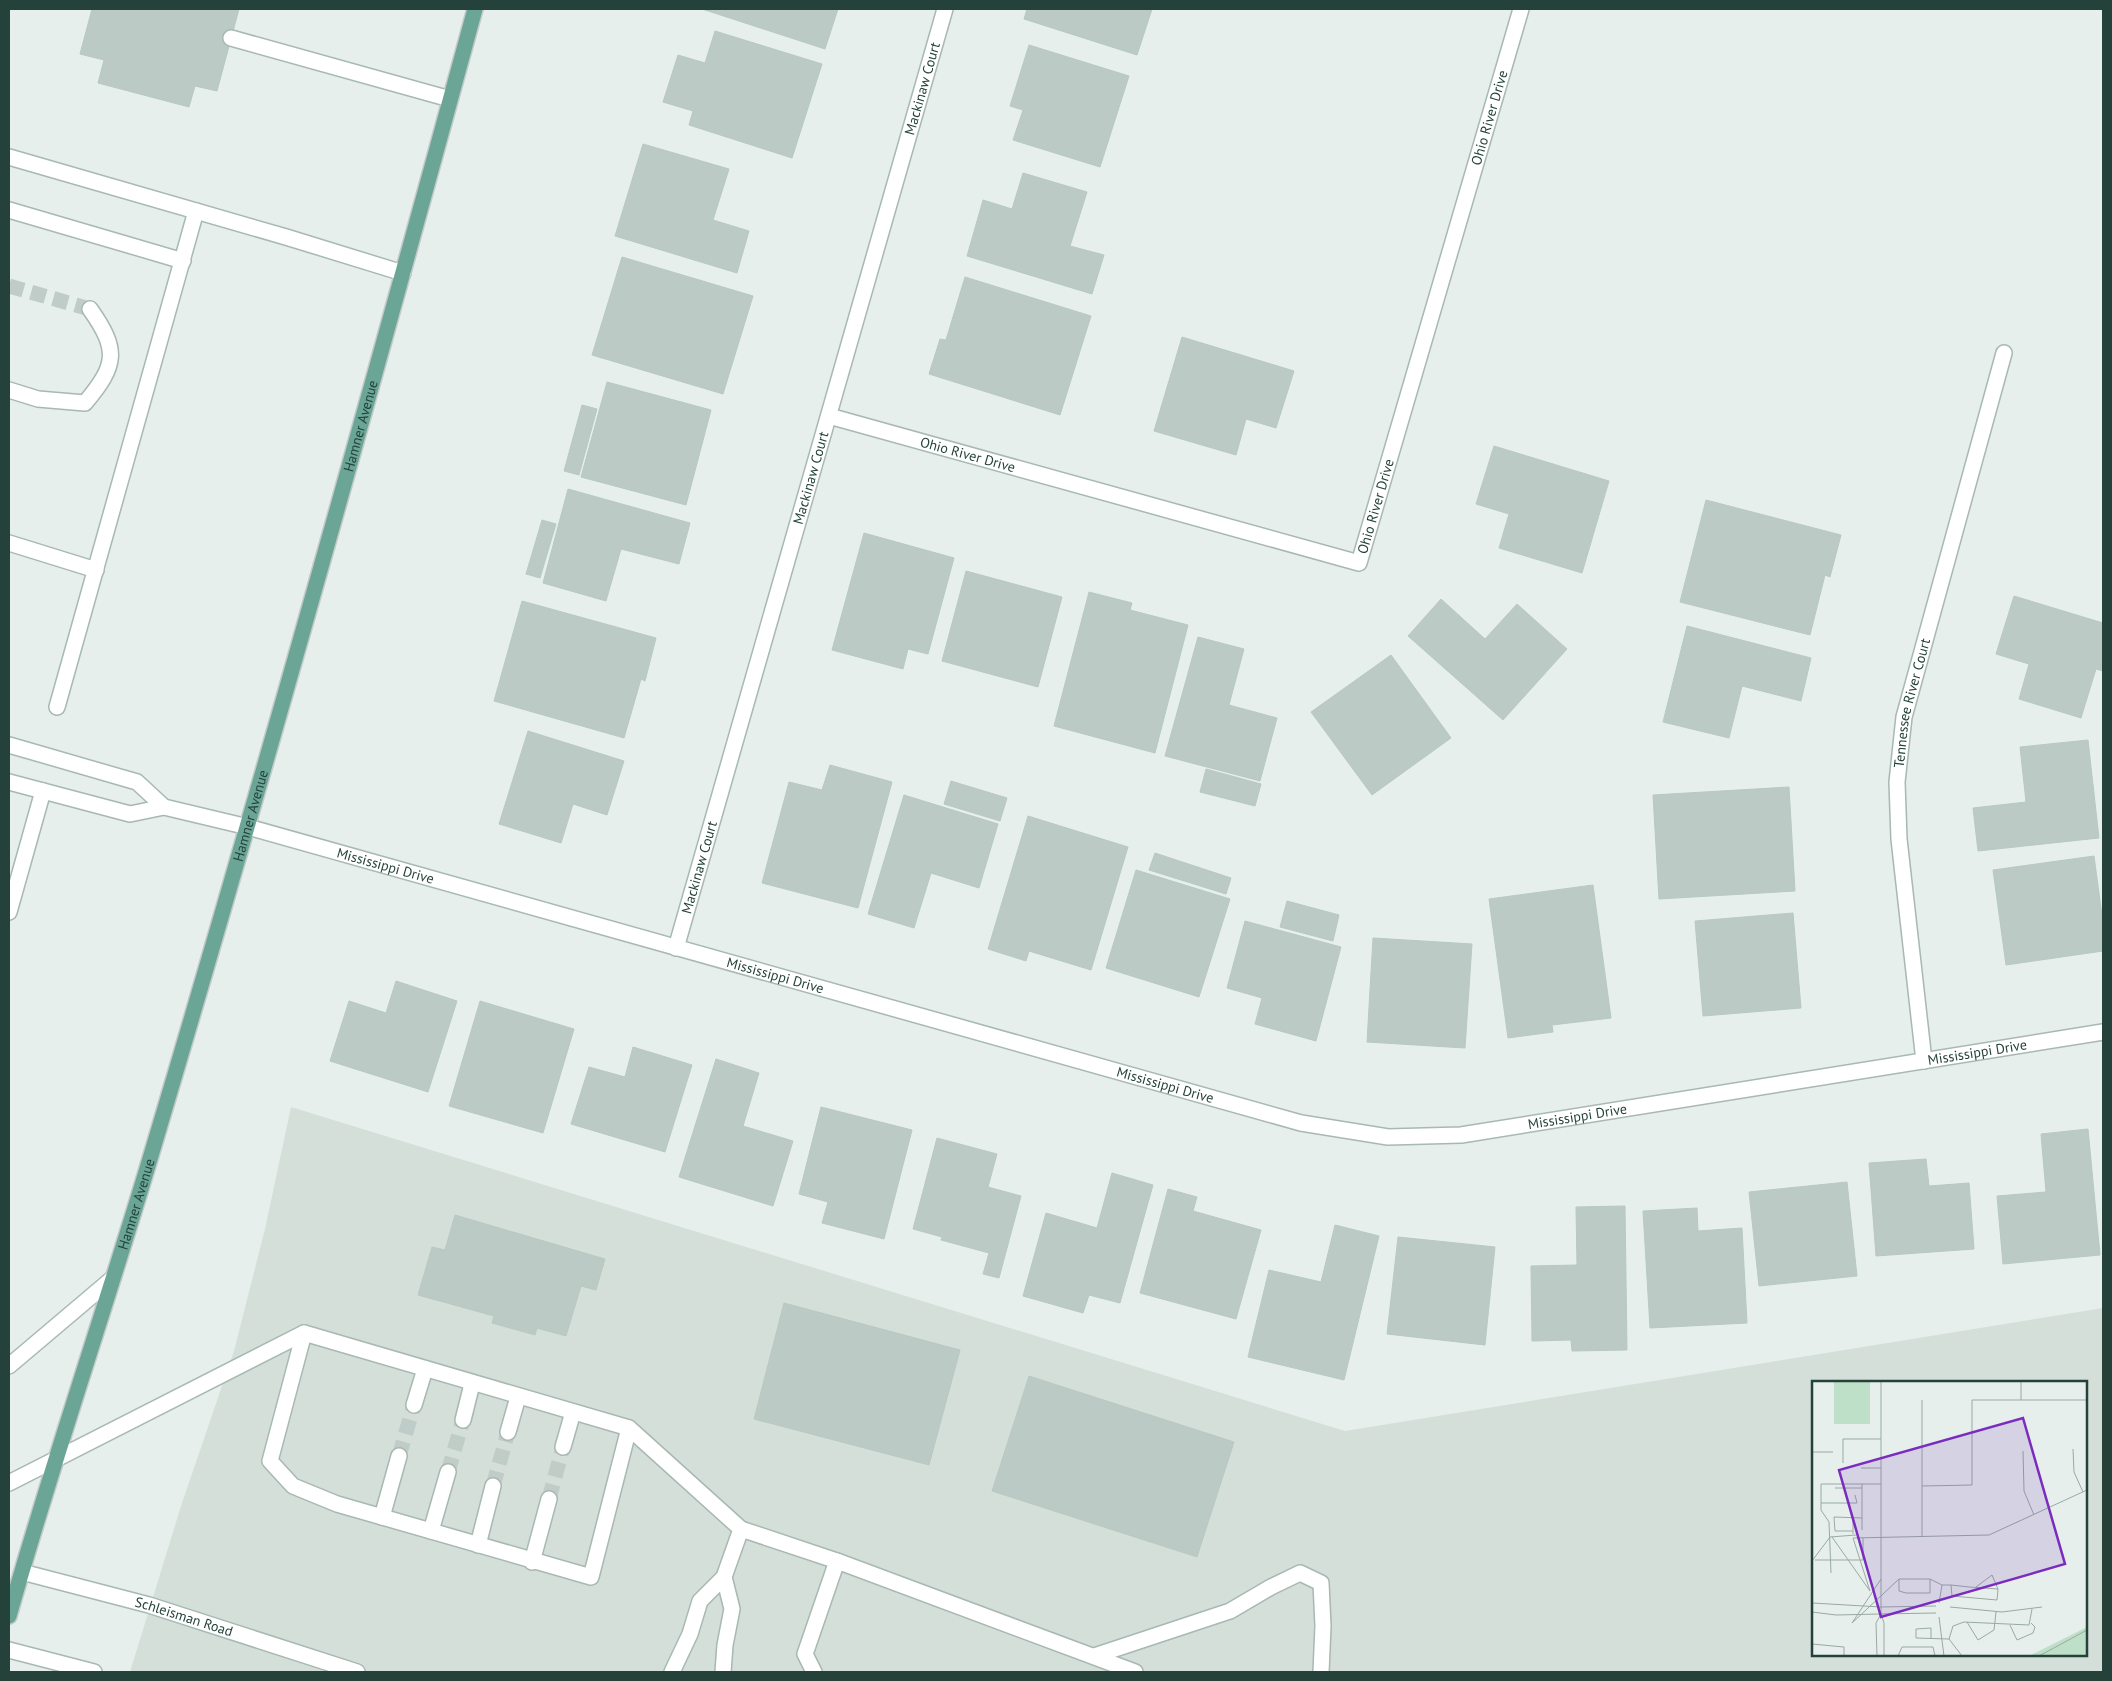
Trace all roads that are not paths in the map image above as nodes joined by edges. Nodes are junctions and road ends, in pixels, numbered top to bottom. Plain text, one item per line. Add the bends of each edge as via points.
1 (475, 9) edge
2 (946, 9) edge
3 (1521, 9) edge
4 (231, 38) dead end
5 (450, 100) junction
6 (9, 157) edge
7 (9, 210) edge
8 (196, 211) junction
9 (183, 261) junction
10 (403, 273) junction
11 (90, 309) tunnel mouth
12 (2004, 353) dead end
13 (9, 390) edge
14 (829, 416) junction
15 (9, 543) edge
16 (96, 570) junction
17 (57, 707) dead end
18 (9, 745) edge
19 (9, 782) edge
20 (43, 791) junction
21 (164, 807) junction
22 (248, 827) junction
23 (9, 912) edge
24 (676, 948) junction
25 (2103, 1032) edge
26 (1924, 1061) junction
27 (113, 1278) junction
28 (304, 1333) junction
29 (9, 1366) edge
30 (425, 1369) junction
31 (472, 1384) junction
32 (518, 1397) junction
33 (414, 1405) tunnel mouth
34 (573, 1412) junction
35 (463, 1420) tunnel mouth
36 (629, 1428) junction
37 (508, 1432) tunnel mouth
38 (563, 1447) tunnel mouth
39 (399, 1456) tunnel mouth
40 (448, 1472) tunnel mouth
41 (9, 1483) edge
42 (493, 1486) tunnel mouth
43 (549, 1499) tunnel mouth
44 (382, 1517) junction
45 (741, 1529) junction
46 (431, 1532) junction
47 (478, 1545) junction
48 (837, 1561) junction
49 (532, 1562) junction
50 (15, 1570) edge
51 (724, 1577) junction
52 (9, 1616) edge
53 (9, 1650) edge
54 (1094, 1656) junction
55 (94, 1672) edge
56 (357, 1672) edge
57 (672, 1672) edge
58 (723, 1672) edge
59 (814, 1672) edge
60 (1135, 1672) edge
61 (1321, 1672) edge

1 - 5 main road, Hamner Avenue
2 - 14 street, Mackinaw Court
3 - 14 street, Ohio River Drive via 1359,563
4 - 5 street
5 - 10 main road, Hamner Avenue
6 - 8 street
7 - 9 street
8 - 9 street
8 - 10 street
9 - 16 street
10 - 22 main road, Hamner Avenue
11 - 13 street via 106,332 111,361 105,379 85,402 38,399
12 - 26 street, Tennessee River Court via 1904,717 1896,782 1899,839
14 - 24 street, Mackinaw Court
15 - 16 street
16 - 17 street
18 - 21 street via 137,782
19 - 20 street
20 - 21 street via 130,814
20 - 23 street
21 - 22 street, Mississippi Drive
22 - 24 street, Mississippi Drive
22 - 27 main road, Hamner Avenue
24 - 26 street, Mississippi Drive via 1302,1122 1388,1137 1461,1135
25 - 26 street, Mississippi Drive
27 - 29 street
27 - 50 main road, Hamner Avenue
28 - 30 street
28 - 41 street
28 - 44 street via 270,1461 293,1486 337,1504
30 - 31 street
30 - 33 street
31 - 32 street
31 - 35 street
32 - 34 street
32 - 37 street
34 - 36 street
34 - 38 street
36 - 45 street
36 - 49 street via 591,1577
39 - 44 street
40 - 46 street
42 - 47 street
43 - 49 street
44 - 46 street
45 - 48 street
45 - 51 street
46 - 47 street
47 - 49 street
48 - 54 street
48 - 59 street via 805,1654
50 - 52 main road, Hamner Avenue
50 - 56 street, Schleisman Road via 149,1605
51 - 57 street via 700,1601 690,1634
51 - 58 street via 732,1609
53 - 55 street
54 - 60 street
54 - 61 street via 1230,1611 1300,1573 1320,1583 1323,1626

